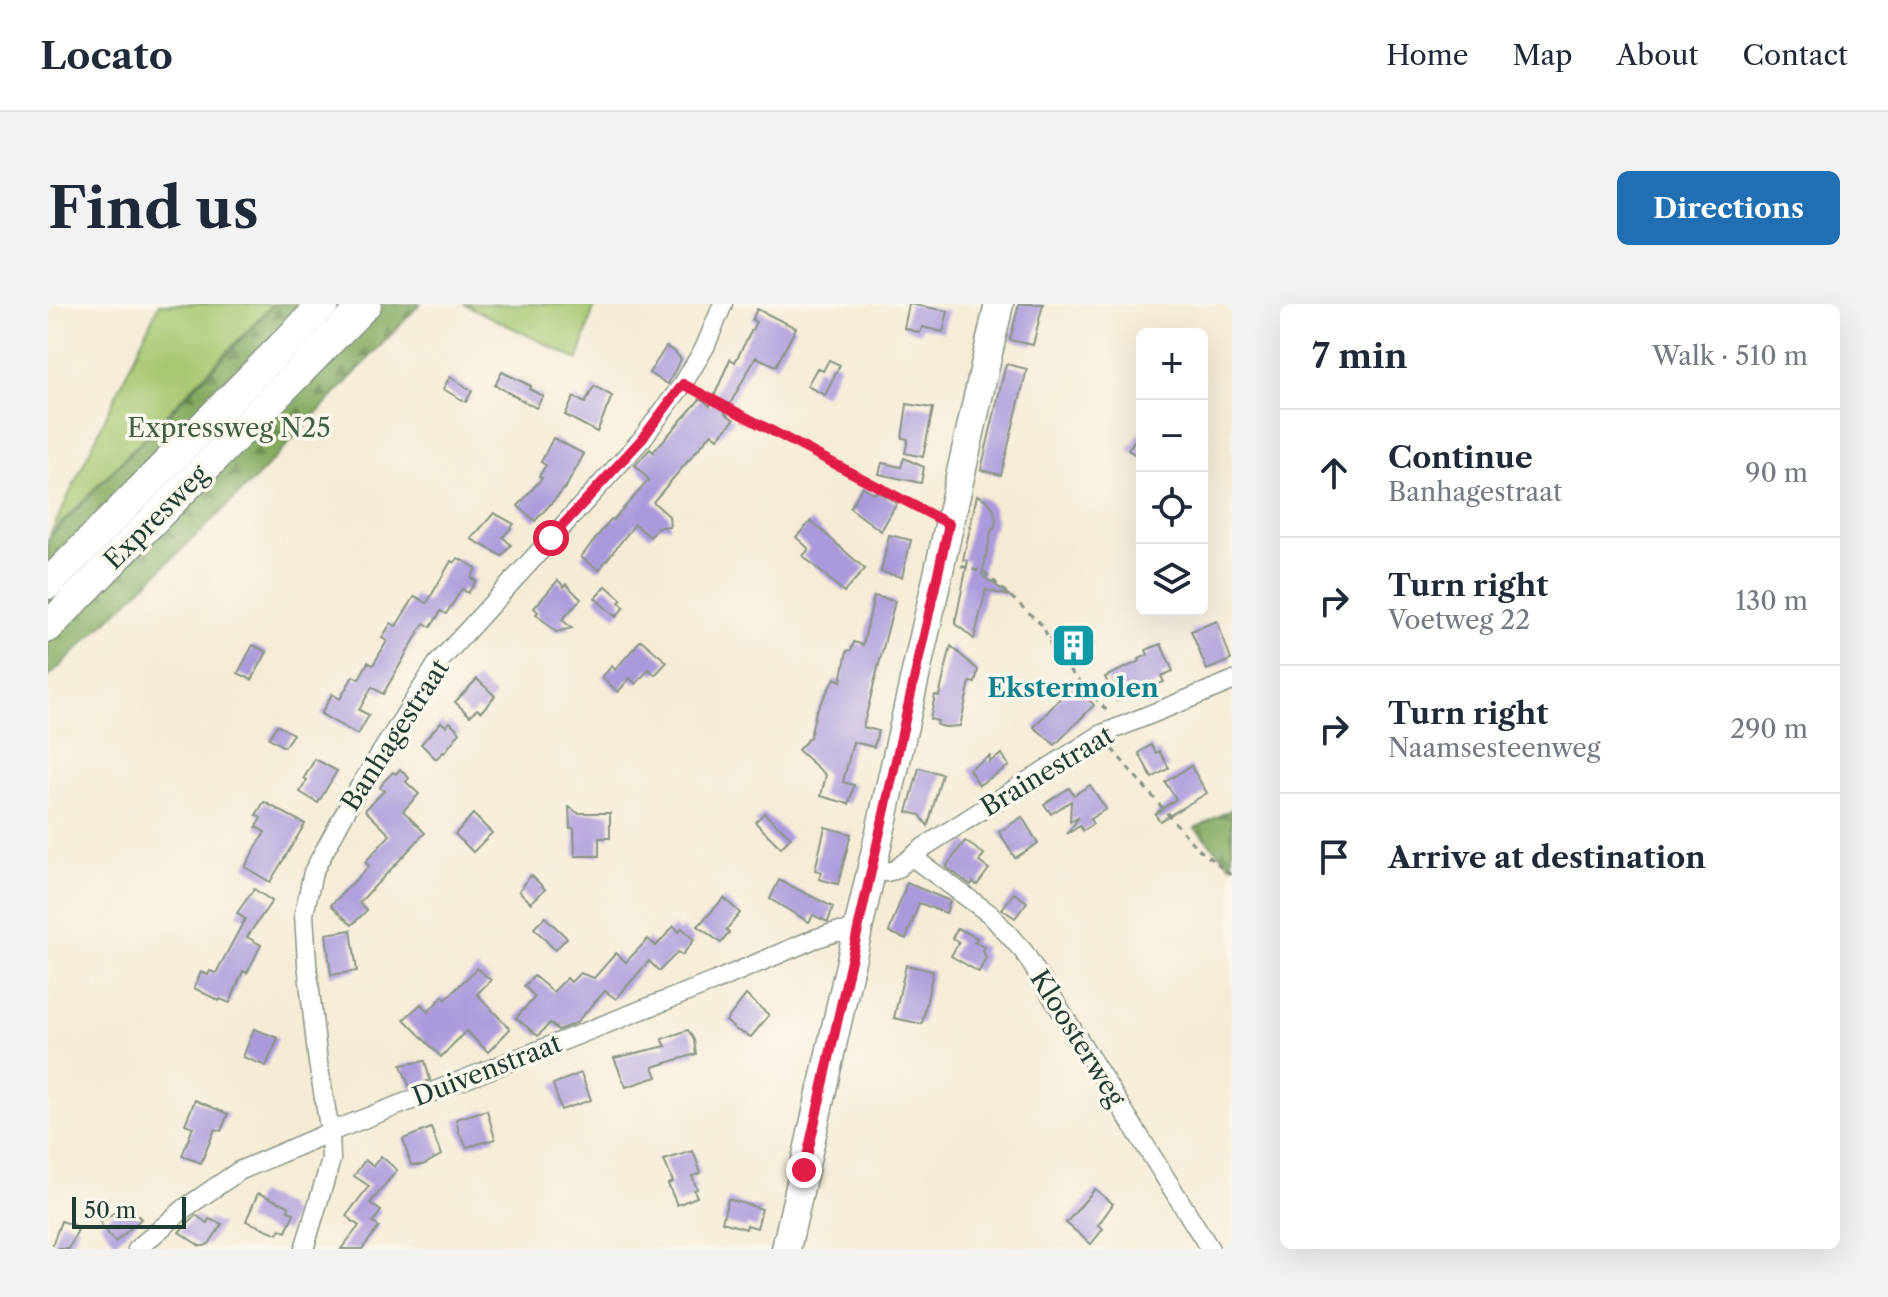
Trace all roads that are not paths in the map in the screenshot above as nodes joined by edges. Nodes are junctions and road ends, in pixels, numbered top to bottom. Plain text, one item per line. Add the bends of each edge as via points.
1 (324, 304) edge
2 (366, 304) edge
3 (723, 304) edge
4 (999, 304) edge
5 (48, 584) edge
6 (48, 627) edge
7 (1232, 681) edge
8 (912, 857) junction
9 (872, 869) junction
10 (858, 932) junction
11 (330, 1132) junction
12 (137, 1249) edge
13 (304, 1249) edge
14 (786, 1249) edge
15 (1210, 1249) edge

1 - 5 highway, Expresweg
2 - 6 highway, Expresweg
3 - 11 street, Banhagestraat via 683,384 642,439 437,664 313,872 304,914 306,951
4 - 9 main road
7 - 8 street, Brainestraat via 1100,735
8 - 9 street, Brainestraat via 891,872
8 - 15 street, Kloosterweg via 990,914 1024,952
9 - 10 main road
10 - 11 street, Duivenstraat via 814,939
10 - 14 main road
11 - 12 street, Duivenstraat via 239,1171
11 - 13 street, Banhagestraat via 331,1160

